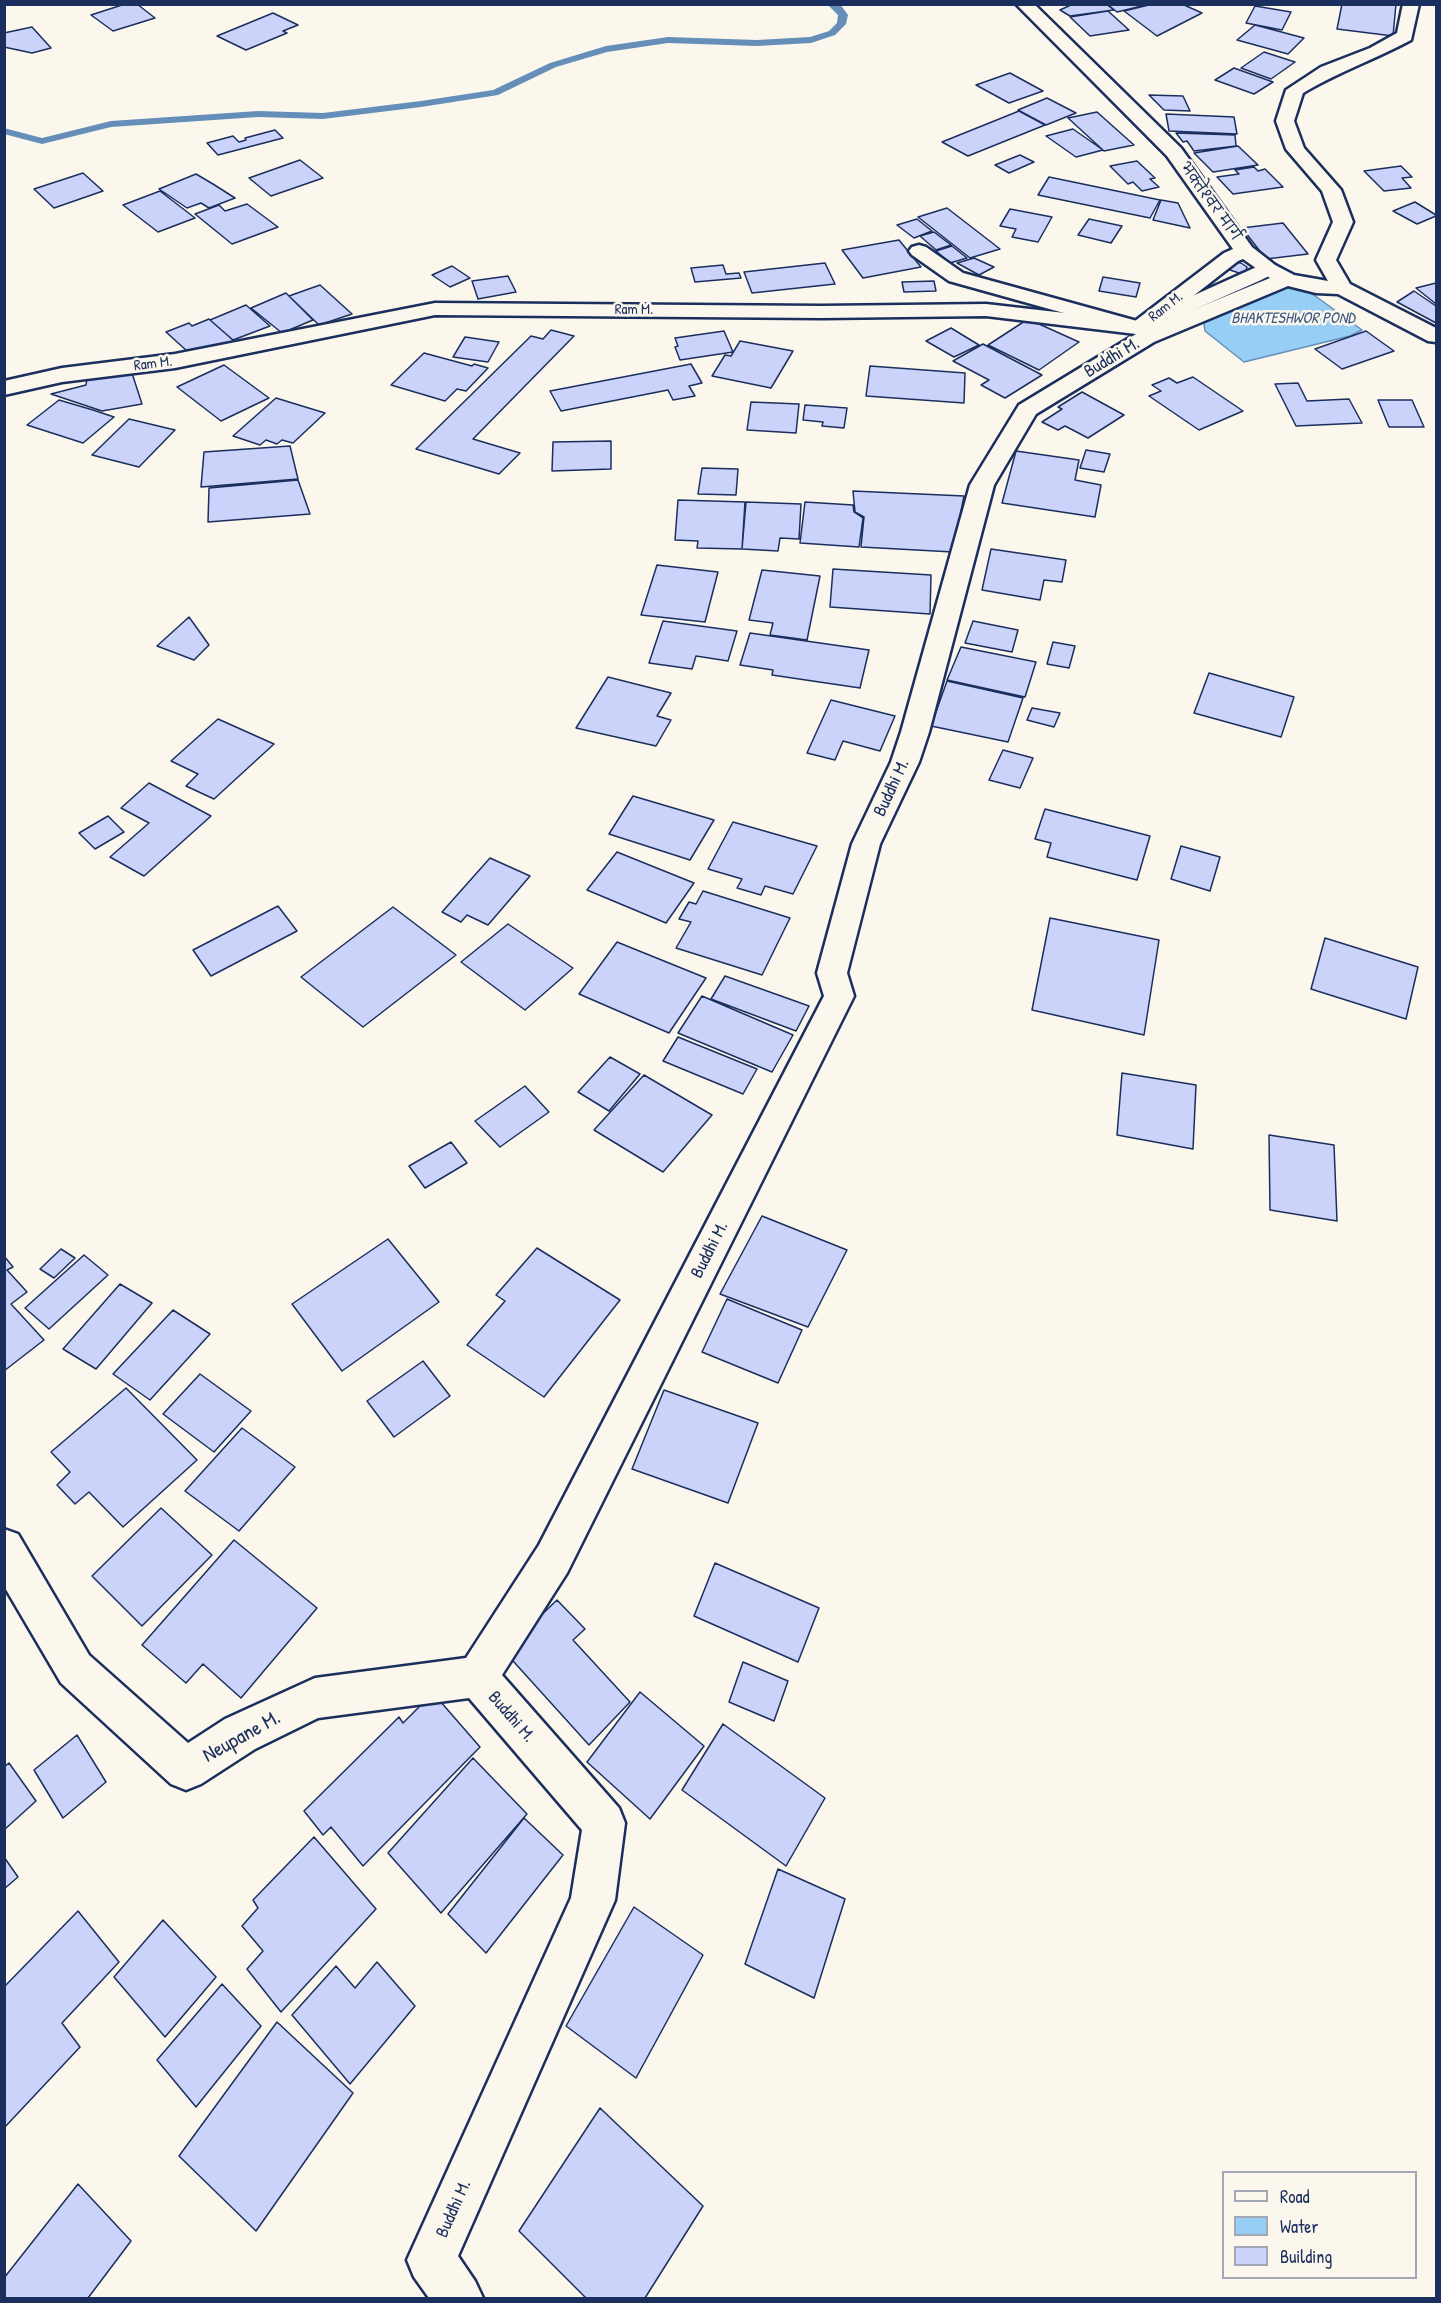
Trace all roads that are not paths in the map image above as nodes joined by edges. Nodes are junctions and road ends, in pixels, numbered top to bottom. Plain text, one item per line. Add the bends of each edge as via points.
1 (1024, 4) edge
2 (1411, 4) edge
3 (919, 250) dead end
4 (1245, 251) junction
5 (1278, 274) junction
6 (1342, 288) junction
7 (1139, 328) junction
8 (1437, 336) edge
9 (4, 388) edge
10 (4, 1548) edge
11 (477, 1677) junction
12 (458, 2298) edge

1 - 4 street, भक्तेश्वर मार्ग via 1174,152
2 - 6 street via 1405,36 1294,90 1285,121 1295,148 1331,190 1343,222 1326,260
3 - 7 street via 956,277
4 - 5 street, भक्तेश्वर मार्ग
4 - 7 street, Ram M.
5 - 6 street, भक्तेश्वर मार्ग via 1316,286
5 - 7 street via 1168,311
5 - 11 street, Buddhi M. via 1146,337 1027,410 982,485 915,732 866,844 832,973 839,996 552,1559
6 - 8 street, भक्तेश्वर मार्ग
7 - 9 street, Ram M. via 986,310 435,309 175,361 62,375
10 - 11 street, Neupane M. via 75,1669 186,1769 240,1734 315,1698
11 - 12 street, Buddhi M. via 604,1823 593,1900 431,2260

